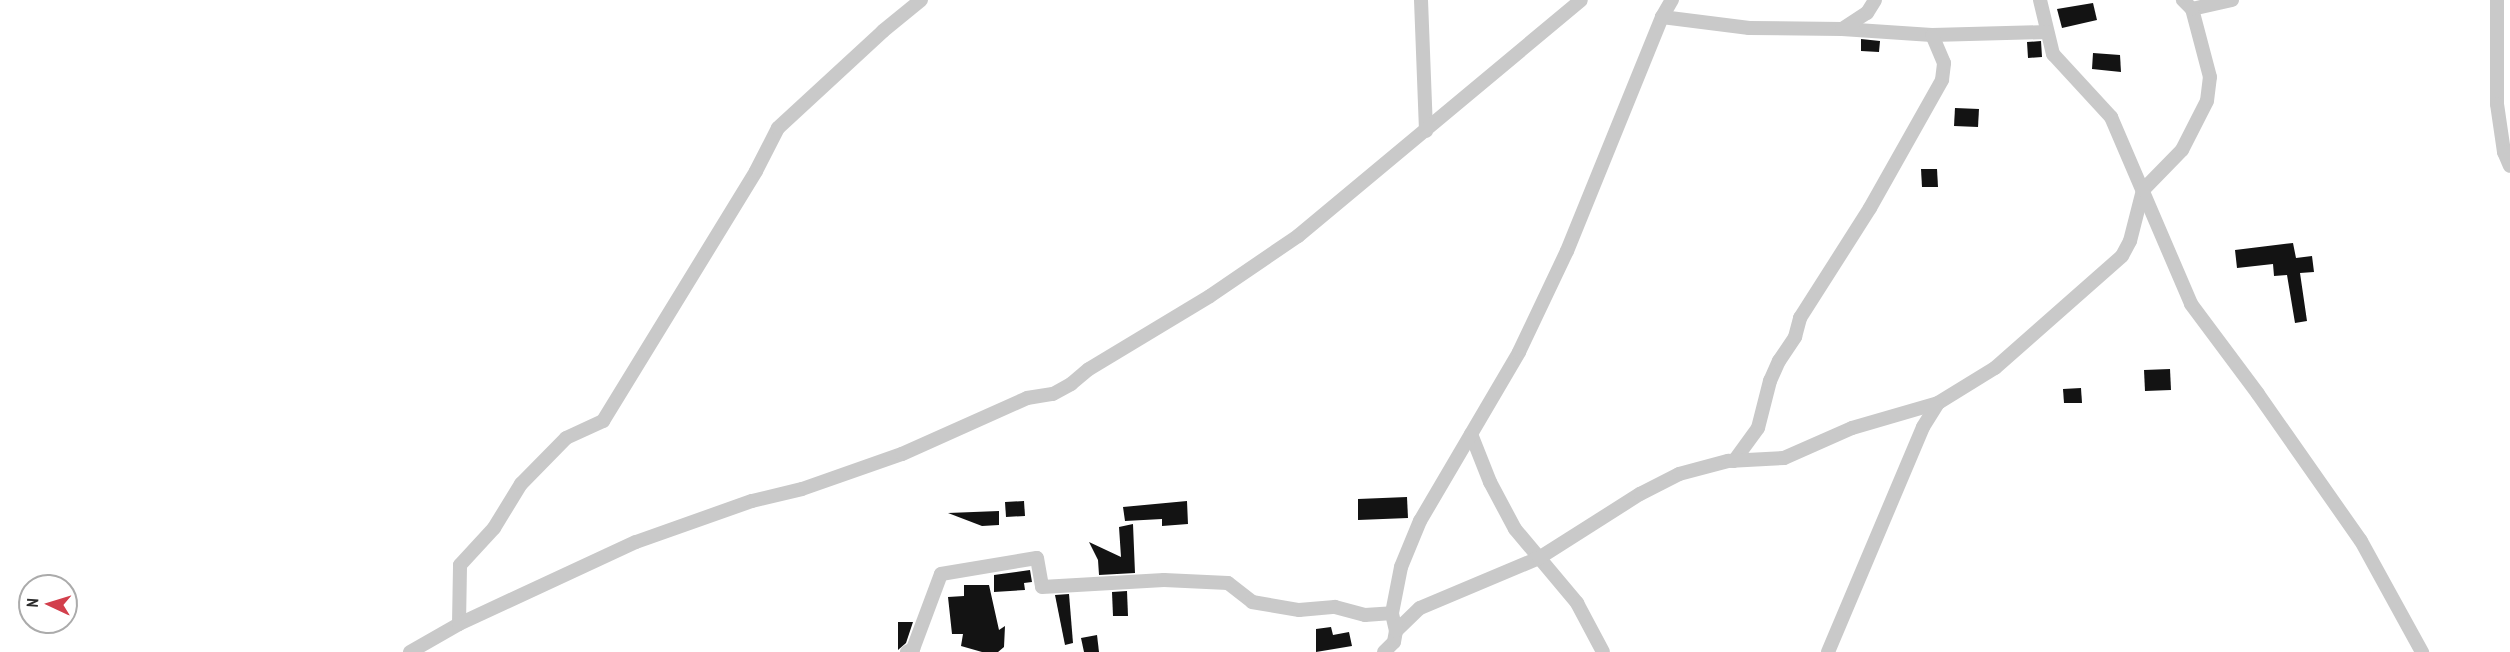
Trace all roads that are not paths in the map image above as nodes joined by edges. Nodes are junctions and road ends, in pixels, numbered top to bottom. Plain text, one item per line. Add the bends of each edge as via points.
1 (921, 0) edge
2 (1421, 0) edge
3 (1581, 0) edge
4 (1672, 0) edge
5 (1875, 0) edge
6 (2040, 0) edge
7 (2232, 0) edge
8 (2497, 0) edge
9 (2187, 5) edge
10 (1662, 17) junction
11 (1842, 29) junction
12 (2047, 32) junction
13 (1932, 35) junction
14 (1426, 131) junction
15 (2510, 166) edge
16 (2143, 190) junction
17 (1938, 403) junction
18 (1471, 434) junction
19 (1734, 461) junction
20 (1539, 558) junction
21 (1392, 613) junction
22 (459, 624) junction
23 (1396, 631) junction
24 (410, 652) edge
25 (908, 652) edge
26 (1384, 652) edge
27 (1603, 652) edge
28 (1828, 652) edge
29 (2422, 652) edge

1 - 22 street via 778,128 756,171 603,421 566,438 521,484 495,528 460,565
2 - 14 street
3 - 14 street
4 - 10 street
5 - 11 street via 1867,13
6 - 12 street
7 - 9 street
8 - 15 street via 2498,104 2504,152
9 - 16 street via 2208,62 2207,101 2175,160
10 - 11 street via 1749,28
10 - 18 street via 1562,262 1519,352
11 - 13 street
12 - 13 street
12 - 16 street via 2053,54 2111,117
13 - 19 street via 1944,63 1942,80 1870,208 1800,318 1795,337 1770,381 1758,428
14 - 22 street via 1298,236 1053,394 1027,398 902,454 636,542
16 - 17 street via 2130,241 2122,256 1995,368
16 - 29 street via 2191,304 2361,541
17 - 19 street via 1852,428 1784,458
17 - 28 street via 1923,427
18 - 20 street via 1508,517
18 - 21 street via 1420,521 1401,567
19 - 20 street via 1679,474
20 - 23 street via 1420,608
20 - 27 street via 1577,603
21 - 23 street
21 - 25 street via 1365,615 1335,607 1299,610 1252,602 1228,583 1164,579 1041,587 1037,558 941,574 913,650
22 - 24 street
23 - 26 street via 1394,642

